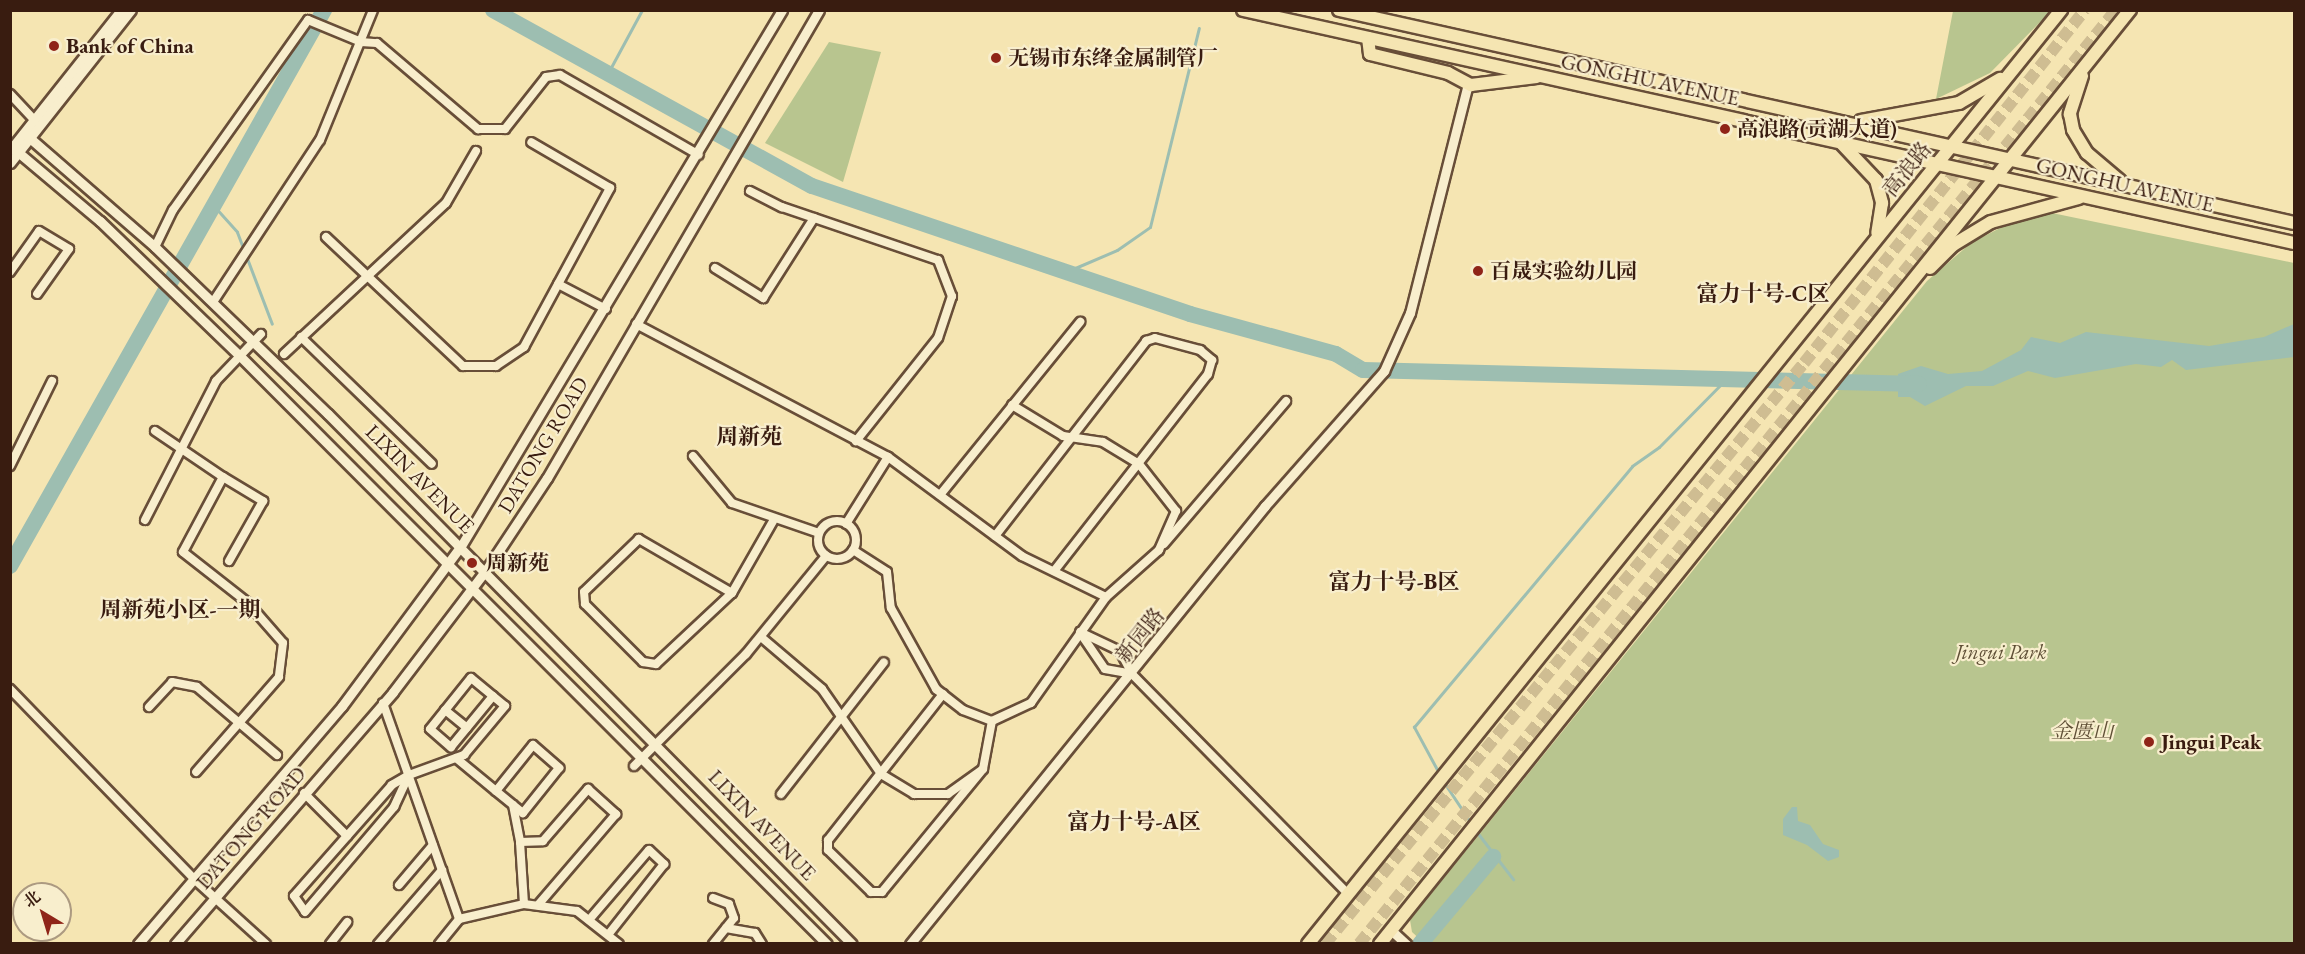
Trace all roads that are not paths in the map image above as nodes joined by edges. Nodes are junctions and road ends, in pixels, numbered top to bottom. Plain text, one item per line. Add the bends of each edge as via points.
1 (121, 10) edge
2 (131, 10) edge
3 (373, 10) edge
4 (782, 10) edge
5 (819, 10) edge
6 (1243, 10) edge
7 (1339, 10) edge
8 (2061, 10) edge
9 (2130, 10) edge
10 (1368, 39) junction
11 (361, 42) junction
12 (2023, 58) junction
13 (2089, 61) junction
14 (1538, 76) junction
15 (1470, 84) junction
16 (10, 94) edge
17 (34, 120) junction
18 (1854, 123) junction
19 (27, 136) junction
20 (1838, 141) junction
21 (531, 142) dead end
22 (1951, 145) junction
23 (14, 150) edge
24 (476, 151) dead end
25 (701, 152) junction
26 (2012, 158) junction
27 (10, 163) edge
28 (1938, 164) junction
29 (1998, 176) junction
30 (2123, 184) junction
31 (750, 191) dead end
32 (2086, 197) junction
33 (814, 218) junction
34 (2295, 223) edge
35 (326, 237) dead end
36 (1876, 238) junction
37 (2295, 243) edge
38 (155, 247) junction
39 (715, 268) dead end
40 (10, 272) edge
41 (367, 276) junction
42 (558, 284) junction
43 (1901, 291) junction
44 (37, 294) dead end
45 (213, 302) junction
46 (606, 309) junction
47 (1080, 322) dead end
48 (636, 324) junction
49 (261, 334) dead end
50 (302, 337) junction
51 (253, 341) junction
52 (284, 354) dead end
53 (239, 355) junction
54 (52, 381) dead end
55 (1286, 401) dead end
56 (1012, 405) junction
57 (155, 431) dead end
58 (1074, 437) junction
59 (856, 441) junction
60 (184, 450) junction
61 (693, 456) dead end
62 (888, 457) junction
63 (432, 464) dead end
64 (1139, 464) junction
65 (10, 465) edge
66 (223, 477) junction
67 (940, 495) junction
68 (145, 520) dead end
69 (773, 521) junction
70 (846, 524) junction
71 (819, 533) junction
72 (995, 536) junction
73 (461, 546) junction
74 (853, 550) junction
75 (1159, 550) junction
76 (826, 556) junction
77 (229, 561) dead end
78 (448, 563) junction
79 (486, 570) junction
80 (1054, 572) junction
81 (473, 587) junction
82 (732, 593) junction
83 (1106, 597) junction
84 (1080, 632) junction
85 (761, 637) junction
86 (884, 662) dead end
87 (1133, 675) junction
88 (10, 689) edge
89 (943, 694) junction
90 (493, 696) junction
91 (383, 703) junction
92 (149, 708) dead end
93 (445, 710) junction
94 (841, 720) junction
95 (992, 721) junction
96 (239, 723) junction
97 (467, 728) junction
98 (659, 744) junction
99 (277, 755) dead end
100 (456, 758) junction
101 (645, 759) junction
102 (634, 766) dead end
103 (983, 769) junction
104 (196, 772) dead end
105 (881, 774) junction
106 (409, 775) junction
107 (496, 791) junction
108 (304, 794) junction
109 (781, 794) dead end
110 (513, 805) junction
111 (347, 836) junction
112 (520, 842) junction
113 (434, 845) junction
114 (442, 870) junction
115 (194, 879) junction
116 (399, 885) dead end
117 (1347, 893) junction
118 (214, 896) junction
119 (713, 898) dead end
120 (524, 903) junction
121 (538, 905) junction
122 (459, 919) junction
123 (589, 920) junction
124 (346, 922) dead end
125 (726, 928) junction
126 (1390, 930) junction
127 (608, 935) junction
128 (138, 944) edge
129 (175, 944) edge
130 (266, 944) edge
131 (330, 944) edge
132 (378, 944) edge
133 (439, 944) edge
134 (619, 944) edge
135 (713, 944) edge
136 (762, 944) edge
137 (827, 944) edge
138 (852, 944) edge
139 (910, 944) edge
140 (915, 944) edge
141 (1308, 944) edge
142 (1380, 944) edge
143 (1389, 944) edge
144 (1406, 944) edge

1 - 17 street
2 - 19 street
3 - 11 street
4 - 25 street, DATONG ROAD
5 - 48 street, DATONG ROAD
6 - 10 main road, GONGHU AVENUE
7 - 18 main road, GONGHU AVENUE
8 - 12 main road, 高浪路
9 - 13 main road
10 - 14 main road, GONGHU AVENUE
10 - 15 main road via 1370,54 1448,73
11 - 25 street via 377,43 478,129 505,129 546,77 560,75
11 - 38 street via 308,20 173,210
11 - 45 street via 320,140
12 - 18 main road via 1959,103
12 - 22 main road, 高浪路
13 - 26 main road
13 - 30 main road via 2074,96 2073,130 2086,153
14 - 15 main road
14 - 20 main road, GONGHU AVENUE
15 - 87 street, 新园路 via 1398,351 1370,393 1265,506
16 - 17 street
17 - 19 street
18 - 22 main road, GONGHU AVENUE
19 - 23 street
19 - 38 street, LIXIN AVENUE
20 - 28 main road, GONGHU AVENUE
20 - 36 main road via 1865,164 1880,191
21 - 42 street via 610,188
22 - 26 main road, GONGHU AVENUE
22 - 28 main road, 高浪路
23 - 27 street
23 - 53 street, LIXIN AVENUE
24 - 41 street via 446,203
25 - 46 street, DATONG ROAD
26 - 29 main road
26 - 30 main road, GONGHU AVENUE
28 - 29 main road, GONGHU AVENUE
28 - 36 main road, 高浪路
29 - 32 main road, GONGHU AVENUE
29 - 43 main road
30 - 34 main road, GONGHU AVENUE
31 - 33 street
32 - 37 main road, GONGHU AVENUE
32 - 43 main road via 2023,210 1973,231
33 - 39 street via 763,298
33 - 59 street via 938,260 952,296 938,338
35 - 41 street
36 - 117 main road, 高浪路
38 - 45 street, LIXIN AVENUE
40 - 44 street via 39,231 69,249
41 - 42 street via 463,366 496,366 524,347
41 - 50 street
42 - 46 street
43 - 126 main road
45 - 51 street, LIXIN AVENUE
46 - 73 street, DATONG ROAD
47 - 56 street
48 - 59 street
48 - 79 street, DATONG ROAD via 547,478
49 - 51 street
50 - 52 street
50 - 63 street
51 - 53 street
51 - 73 street, LIXIN AVENUE
53 - 60 street via 216,381
53 - 78 street, LIXIN AVENUE
54 - 65 street
55 - 75 street
56 - 58 street via 1030,420
56 - 67 street
57 - 60 street
58 - 64 street via 1103,442
58 - 64 street via 1146,341 1155,338 1200,350 1212,360 1208,374
58 - 72 street
59 - 62 street
60 - 66 street
60 - 68 street
61 - 69 street via 732,502
62 - 67 street
62 - 70 street
64 - 75 street via 1176,510
64 - 80 street
66 - 77 street via 263,501
66 - 96 street via 183,552 248,603 283,643 279,677
67 - 72 street
69 - 71 street
69 - 82 street
70 - 71 street via 827,524
70 - 74 street via 854,533
71 - 76 street
72 - 80 street
73 - 78 street, DATONG ROAD
73 - 79 street, LIXIN AVENUE
74 - 76 street via 837,559
74 - 89 street via 887,572 891,608 899,627
75 - 83 street
76 - 85 street
78 - 81 street, LIXIN AVENUE
78 - 115 street, DATONG ROAD via 342,706
79 - 81 street, DATONG ROAD
79 - 98 street, LIXIN AVENUE
80 - 83 street
81 - 91 street, DATONG ROAD
81 - 101 street, LIXIN AVENUE
82 - 82 street via 639,539 584,592 585,603 643,662 656,664
83 - 84 street
84 - 87 street via 1120,651
84 - 87 street via 1105,669
84 - 95 street via 1031,703
85 - 94 street via 822,689
85 - 98 street
86 - 94 street
87 - 117 street
87 - 139 street, 新园路
87 - 140 street, 新园路
88 - 115 street
89 - 95 street
89 - 105 street
90 - 93 street via 471,678
90 - 97 street
90 - 100 street via 505,706
91 - 106 street
91 - 108 street, DATONG ROAD
92 - 96 street via 172,682 197,687
93 - 97 street
93 - 97 street via 430,729 451,747
94 - 105 street
94 - 109 street
95 - 103 street
96 - 99 street
96 - 104 street
98 - 101 street
98 - 138 street, LIXIN AVENUE
100 - 106 street
100 - 107 street
101 - 102 street
101 - 137 street, LIXIN AVENUE
103 - 105 street via 948,794 914,794
103 - 105 street via 882,892 871,892 828,849 828,840
106 - 111 street via 392,785
106 - 111 street via 394,807 305,912 294,896
106 - 113 street
107 - 110 street
107 - 110 street via 533,745 559,768 523,813
108 - 111 street
108 - 118 street, DATONG ROAD
110 - 112 street
112 - 120 street
112 - 121 street via 543,842 588,789 616,814
113 - 114 street
113 - 116 street
114 - 122 street
114 - 132 street
115 - 118 street
115 - 128 street, DATONG ROAD
117 - 141 main road, 高浪路
118 - 129 street, DATONG ROAD
118 - 130 street
119 - 125 street via 729,904 734,918
120 - 121 street
120 - 122 street
121 - 123 street via 577,911
122 - 133 street
123 - 127 street
123 - 127 street via 649,850 664,864
124 - 131 street
125 - 135 street
125 - 136 street via 755,933
126 - 142 main road
126 - 143 street
126 - 144 street
127 - 134 street

